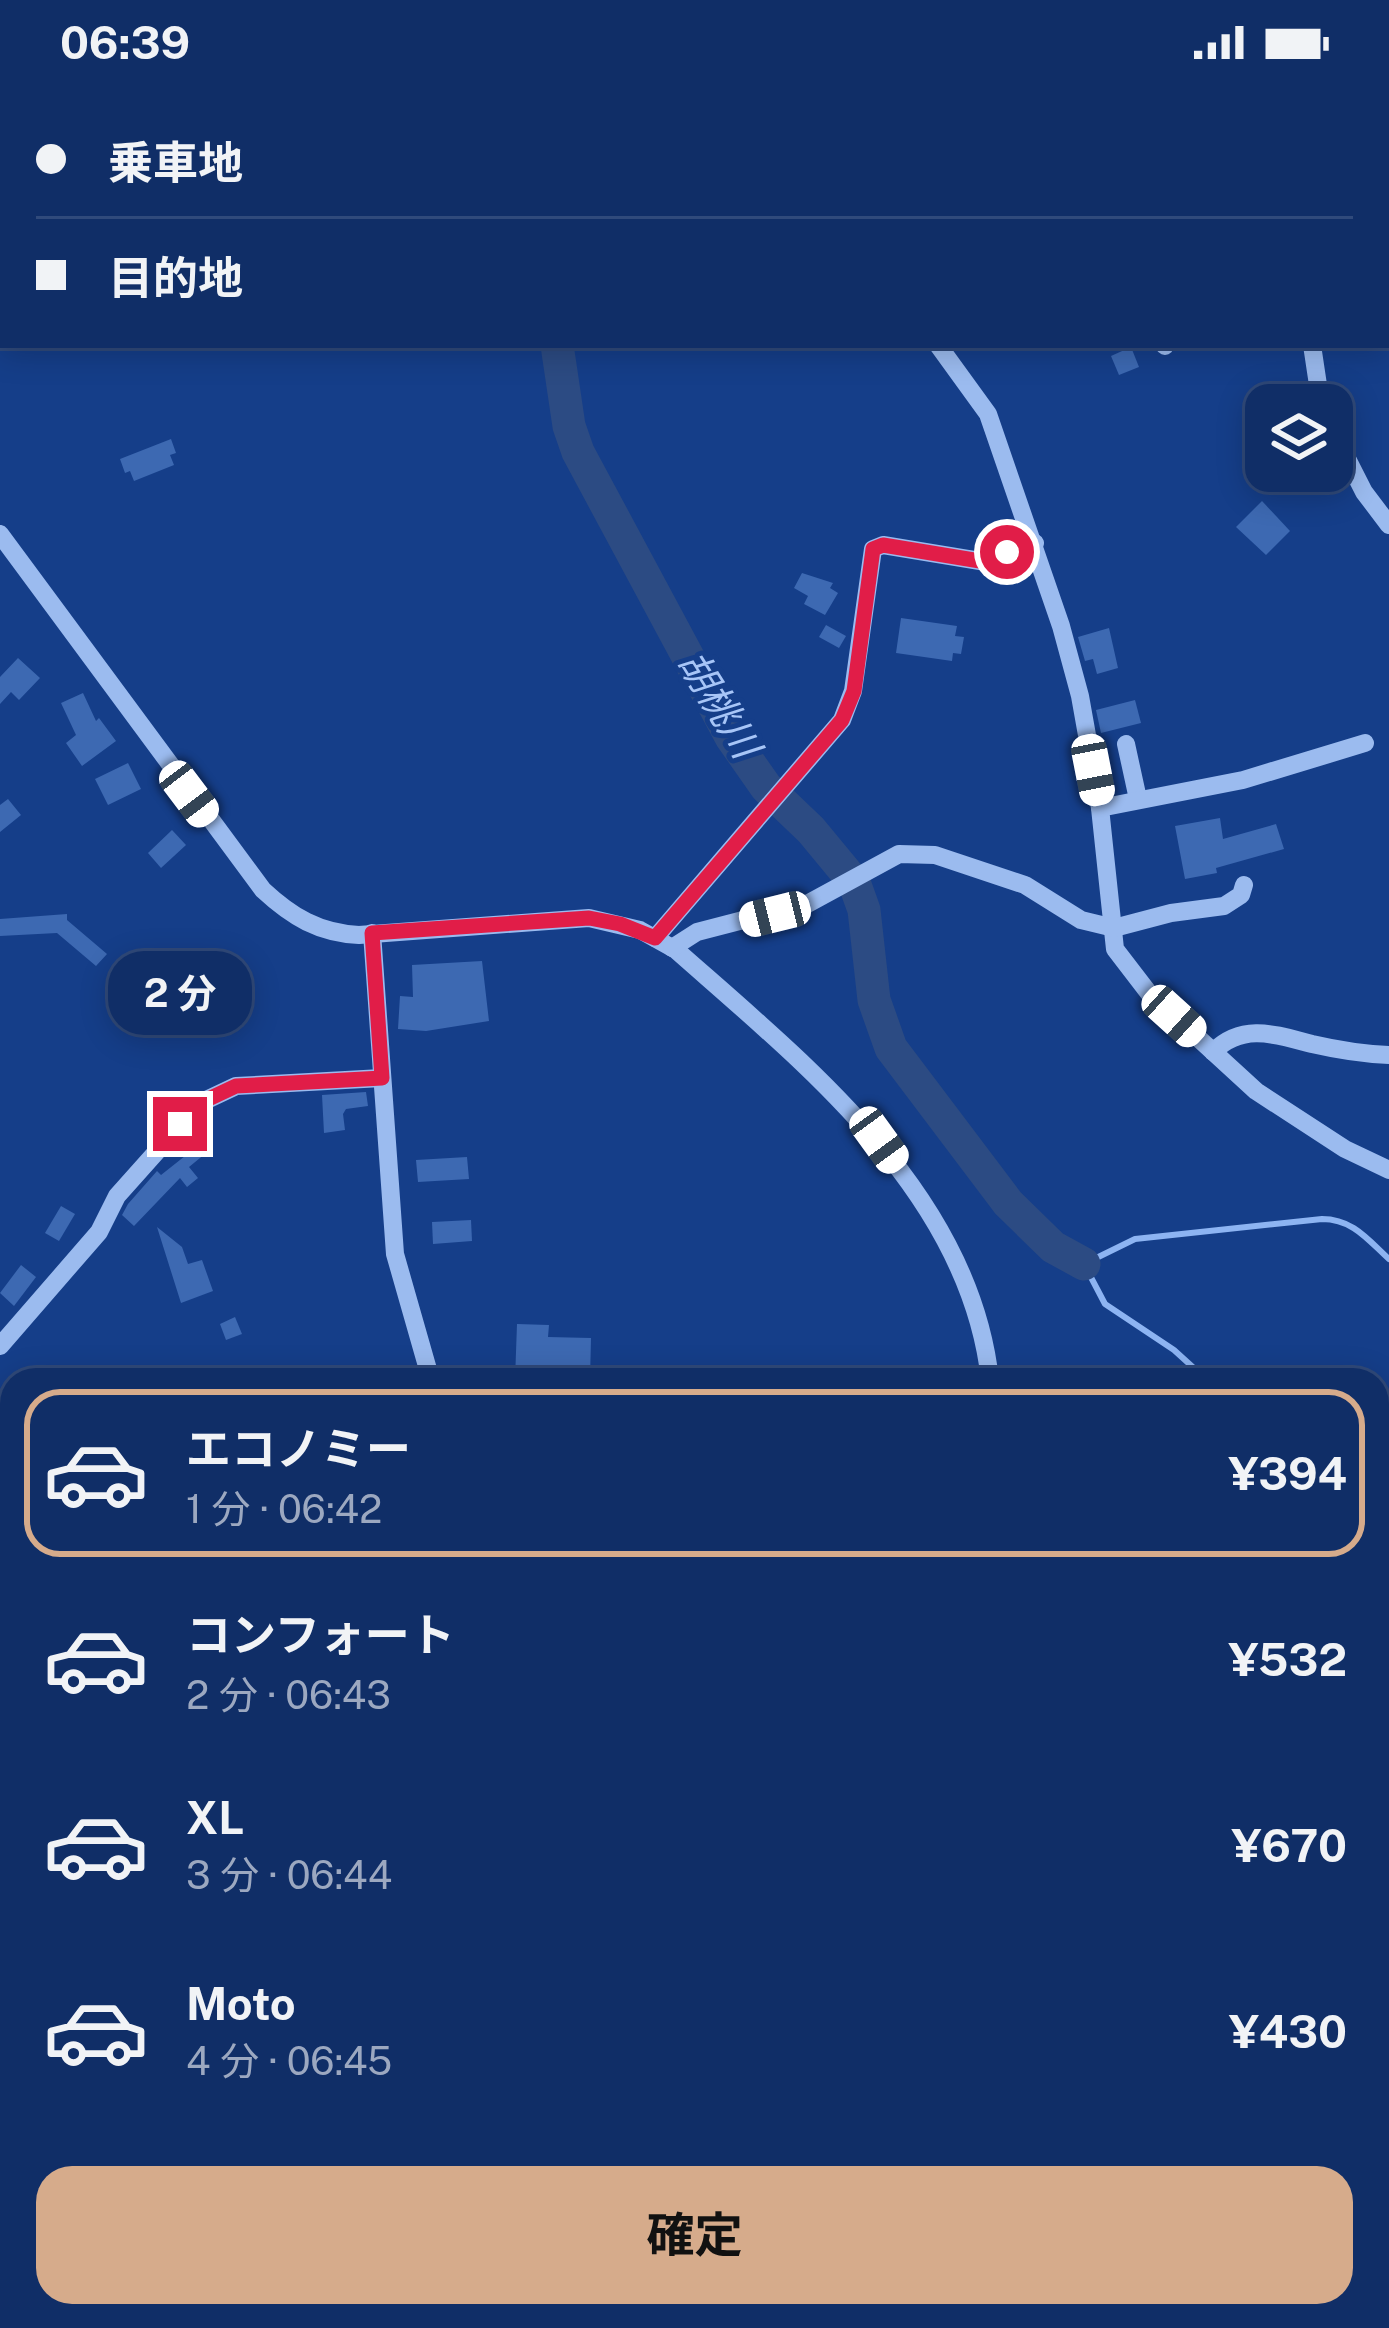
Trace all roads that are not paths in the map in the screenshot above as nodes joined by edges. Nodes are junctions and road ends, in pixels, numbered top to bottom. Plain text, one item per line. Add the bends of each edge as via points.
1 (940, 348) edge
2 (1312, 348) edge
3 (1318, 384) edge
4 (1353, 470) edge
5 (1389, 525) edge
6 (0, 535) edge
7 (1035, 543) junction
8 (1365, 743) dead end
9 (1126, 744) dead end
10 (1138, 800) junction
11 (1100, 808) junction
12 (1244, 886) dead end
13 (1114, 928) junction
14 (372, 933) junction
15 (663, 943) junction
16 (1213, 1052) junction
17 (1389, 1055) edge
18 (382, 1078) junction
19 (1389, 1170) edge
20 (0, 1346) edge
21 (428, 1368) edge
22 (987, 1368) edge

1 - 7 street via 988,414
2 - 3 street
4 - 5 street
6 - 14 street via 263,890 305,923
7 - 11 street via 1079,696
7 - 15 street via 980,561 873,549 854,691 842,720
8 - 10 street
9 - 10 street
10 - 11 street
11 - 13 street
12 - 13 street via 1224,906
13 - 15 street via 1081,920 1025,885 912,852 876,863 809,903
13 - 16 street via 1127,969
14 - 15 street via 589,918
14 - 18 street
15 - 22 street via 861,1120 902,1172 967,1291
16 - 17 street via 1263,1032
16 - 19 street via 1270,1102
18 - 20 street via 236,1086 200,1103
18 - 21 street via 395,1254

